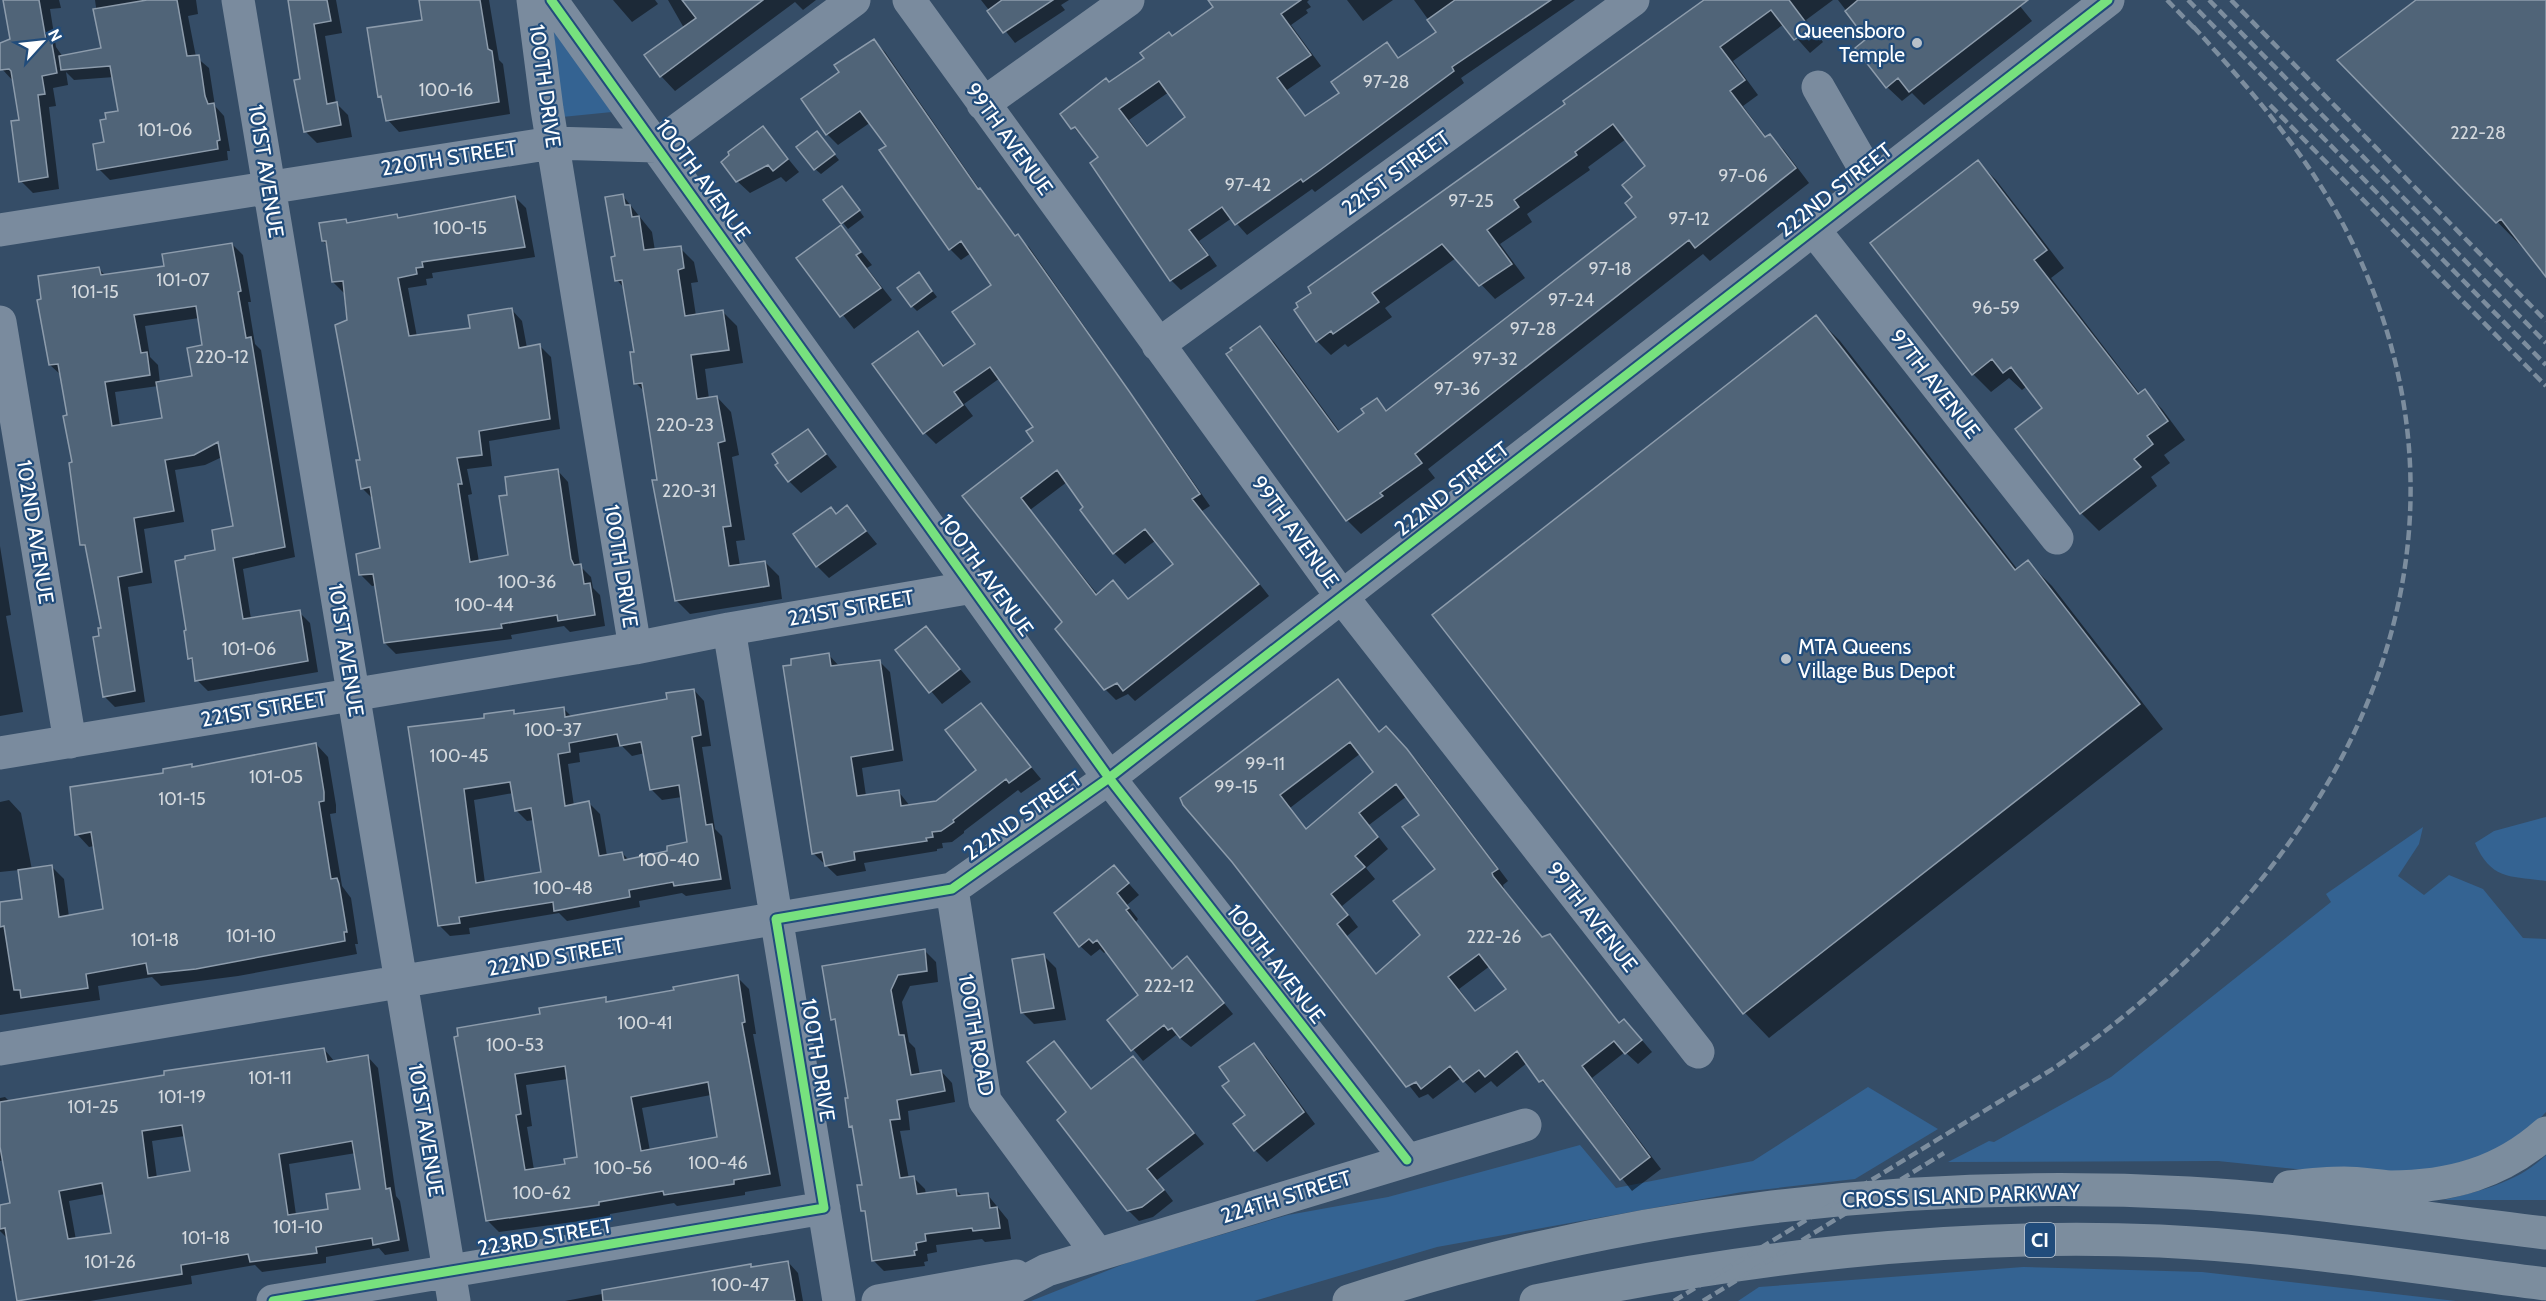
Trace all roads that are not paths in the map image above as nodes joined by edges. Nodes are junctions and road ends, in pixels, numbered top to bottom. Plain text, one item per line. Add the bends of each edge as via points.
1 (238, 0) edge
2 (533, 0) edge
3 (551, 0) edge
4 (854, 0) edge
5 (909, 0) edge
6 (1128, 0) edge
7 (1634, 0) edge
8 (2108, 0) edge
9 (1818, 87) dead end
10 (983, 104) junction
11 (552, 143) junction
12 (656, 146) junction
13 (1873, 183) junction
14 (269, 186) junction
15 (1814, 230) junction
16 (0, 231) edge
17 (0, 322) edge
18 (1158, 345) junction
19 (2057, 538) dead end
20 (973, 587) junction
21 (1342, 597) junction
22 (729, 629) junction
23 (635, 648) junction
24 (353, 694) junction
25 (70, 742) junction
26 (0, 753) edge
27 (1109, 778) junction
28 (952, 888) junction
29 (776, 919) junction
30 (401, 983) junction
31 (0, 1049) edge
32 (1698, 1052) dead end
33 (1524, 1125) dead end
34 (2546, 1133) edge
35 (1407, 1160) junction
36 (2192, 1194) junction
37 (824, 1208) junction
38 (2546, 1233) edge
39 (1097, 1254) junction
40 (1047, 1270) junction
41 (2546, 1284) edge
42 (452, 1286) edge
43 (273, 1301) edge
44 (839, 1301) edge
45 (878, 1301) edge
46 (987, 1301) edge
47 (1349, 1301) edge
48 (1536, 1301) edge

1 - 14 street, 101ST AVENUE
2 - 11 street, 100TH DRIVE
3 - 12 street, 100TH AVENUE
4 - 12 street
5 - 10 street, 99TH AVENUE
6 - 10 street
7 - 18 street, 221ST STREET
8 - 13 street, 222ND STREET
9 - 13 street
10 - 18 street, 99TH AVENUE
11 - 12 street, 220TH STREET
11 - 14 street, 220TH STREET
11 - 23 street, 100TH DRIVE
12 - 20 street, 100TH AVENUE
13 - 15 street, 222ND STREET
14 - 16 street, 220TH STREET
14 - 24 street, 101ST AVENUE
15 - 19 street, 97TH AVENUE
15 - 21 street, 222ND STREET
17 - 25 street, 102ND AVENUE
18 - 21 street, 99TH AVENUE
20 - 22 street, 221ST STREET
20 - 27 street, 100TH AVENUE
21 - 27 street, 222ND STREET
21 - 32 street, 99TH AVENUE
22 - 23 street, 100TH DRIVE
22 - 29 street, 100TH DRIVE
23 - 24 street, 221ST STREET
24 - 25 street, 221ST STREET
24 - 30 street, 101ST AVENUE
25 - 26 street, 221ST STREET
27 - 28 street, 222ND STREET
27 - 35 street, 100TH AVENUE
28 - 29 street, 222ND STREET
28 - 39 street, 100TH ROAD via 985,1101
29 - 30 street, 222ND STREET
29 - 37 street, 100TH DRIVE
30 - 31 street, 222ND STREET
30 - 42 street, 101ST AVENUE
33 - 35 street, 224TH STREET
34 - 36 highway via 2517,1156 2482,1174 2438,1184 2388,1187 2344,1183
35 - 39 street, 224TH STREET
36 - 38 highway, CROSS ISLAND PARKWAY
36 - 47 highway, CROSS ISLAND PARKWAY via 2046,1190 1898,1194 1750,1211 1592,1237 1458,1269
37 - 42 street, 223RD STREET
37 - 44 street, 100TH DRIVE
39 - 40 street, 224TH STREET
40 - 45 street, 224TH STREET
40 - 46 street, 224TH STREET
41 - 48 highway, CI via 2237,1247 2159,1241 1977,1240 1706,1268
42 - 43 street, 223RD STREET

